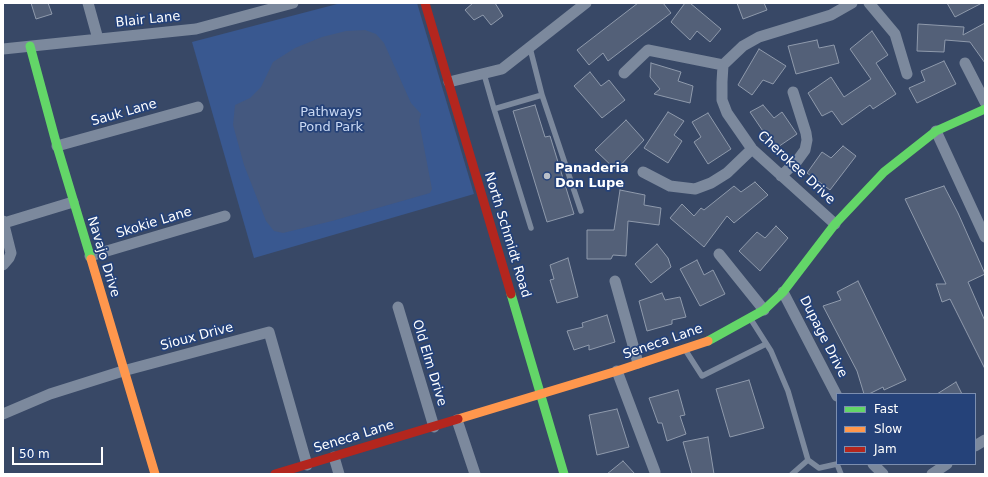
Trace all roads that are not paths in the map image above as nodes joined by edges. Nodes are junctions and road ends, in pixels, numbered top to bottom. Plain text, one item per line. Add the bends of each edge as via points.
1 (88, 3) edge
2 (293, 3) edge
3 (425, 3) edge
4 (586, 3) edge
5 (852, 3) edge
6 (869, 3) edge
7 (256, 8) edge
8 (98, 39) junction
9 (30, 46) junction
10 (530, 48) junction
11 (3, 49) edge
12 (965, 63) dead end
13 (723, 65) junction
14 (624, 73) dead end
15 (484, 74) junction
16 (907, 74) dead end
17 (449, 82) junction
18 (793, 92) dead end
19 (542, 95) junction
20 (985, 102) edge
21 (198, 107) dead end
22 (494, 109) junction
23 (985, 109) edge
24 (936, 131) junction
25 (57, 146) junction
26 (752, 149) junction
27 (643, 172) dead end
28 (781, 176) junction
29 (73, 202) junction
30 (582, 212) dead end
31 (225, 216) dead end
32 (3, 222) edge
33 (835, 224) junction
34 (532, 228) dead end
35 (985, 237) edge
36 (719, 254) dead end
37 (90, 256) junction
38 (3, 265) edge
39 (615, 282) dead end
40 (783, 292) junction
41 (398, 307) dead end
42 (764, 310) junction
43 (749, 318) junction
44 (766, 344) junction
45 (685, 349) junction
46 (638, 363) junction
47 (123, 371) junction
48 (617, 371) junction
49 (541, 394) junction
50 (836, 394) edge
51 (3, 414) edge
52 (457, 420) junction
53 (434, 427) junction
54 (985, 440) edge
55 (976, 445) edge
56 (334, 457) junction
57 (808, 460) junction
58 (836, 464) edge
59 (307, 465) junction
60 (874, 465) edge
61 (946, 465) edge
62 (655, 472) dead end
63 (155, 474) edge
64 (275, 474) edge
65 (339, 474) edge
66 (476, 474) edge
67 (564, 474) edge
68 (792, 474) edge
69 (883, 474) edge
70 (932, 474) edge

1 - 8 street
2 - 7 street, Blair Lane
3 - 17 street, North Schmidt Road
4 - 10 street
5 - 13 street via 831,15 759,37 743,46
6 - 16 street via 895,34
7 - 8 street, Blair Lane via 196,29
8 - 9 street, Blair Lane
9 - 11 street, Blair Lane
9 - 25 street, Navajo Drive
10 - 15 street via 502,69
10 - 19 lane
12 - 20 street
13 - 14 street via 648,50
13 - 26 street, Cherokee Drive via 722,100 727,113
15 - 17 street
15 - 22 lane
17 - 49 street, North Schmidt Road
18 - 28 street via 807,140 805,150
19 - 22 lane
19 - 30 lane
21 - 25 street, Sauk Lane
22 - 34 lane
23 - 24 street, Seneca Lane
24 - 33 street, Seneca Lane via 884,172
24 - 35 street
25 - 29 street, Navajo Drive
26 - 27 street via 727,173 695,189 670,186
26 - 28 street, Cherokee Drive
28 - 33 street, Cherokee Drive
29 - 32 street
29 - 37 street, Navajo Drive
31 - 37 street, Skokie Lane
32 - 38 street via 11,253
33 - 40 street, Seneca Lane
36 - 42 street
37 - 47 street, Navajo Drive
39 - 46 street
40 - 42 street, Seneca Lane
40 - 50 street, Dupage Drive
41 - 53 street, Old Elm Drive
42 - 43 street, Seneca Lane
43 - 44 lane
43 - 45 street, Seneca Lane via 704,343
44 - 45 lane via 702,376
44 - 57 lane via 788,391
45 - 46 street, Seneca Lane
46 - 48 street, Seneca Lane
47 - 51 street, Sioux Drive via 50,394
47 - 59 street, Sioux Drive via 269,332
47 - 63 street, Navajo Drive
48 - 49 street, Seneca Lane
48 - 62 street
49 - 52 street, Seneca Lane
49 - 67 street, North Schmidt Road
52 - 53 street, Seneca Lane
52 - 66 street
53 - 56 street, Seneca Lane
54 - 55 street
56 - 59 street, Seneca Lane
56 - 65 street
57 - 58 lane via 819,468
57 - 68 lane
59 - 64 street, Seneca Lane
60 - 69 street
61 - 70 street

